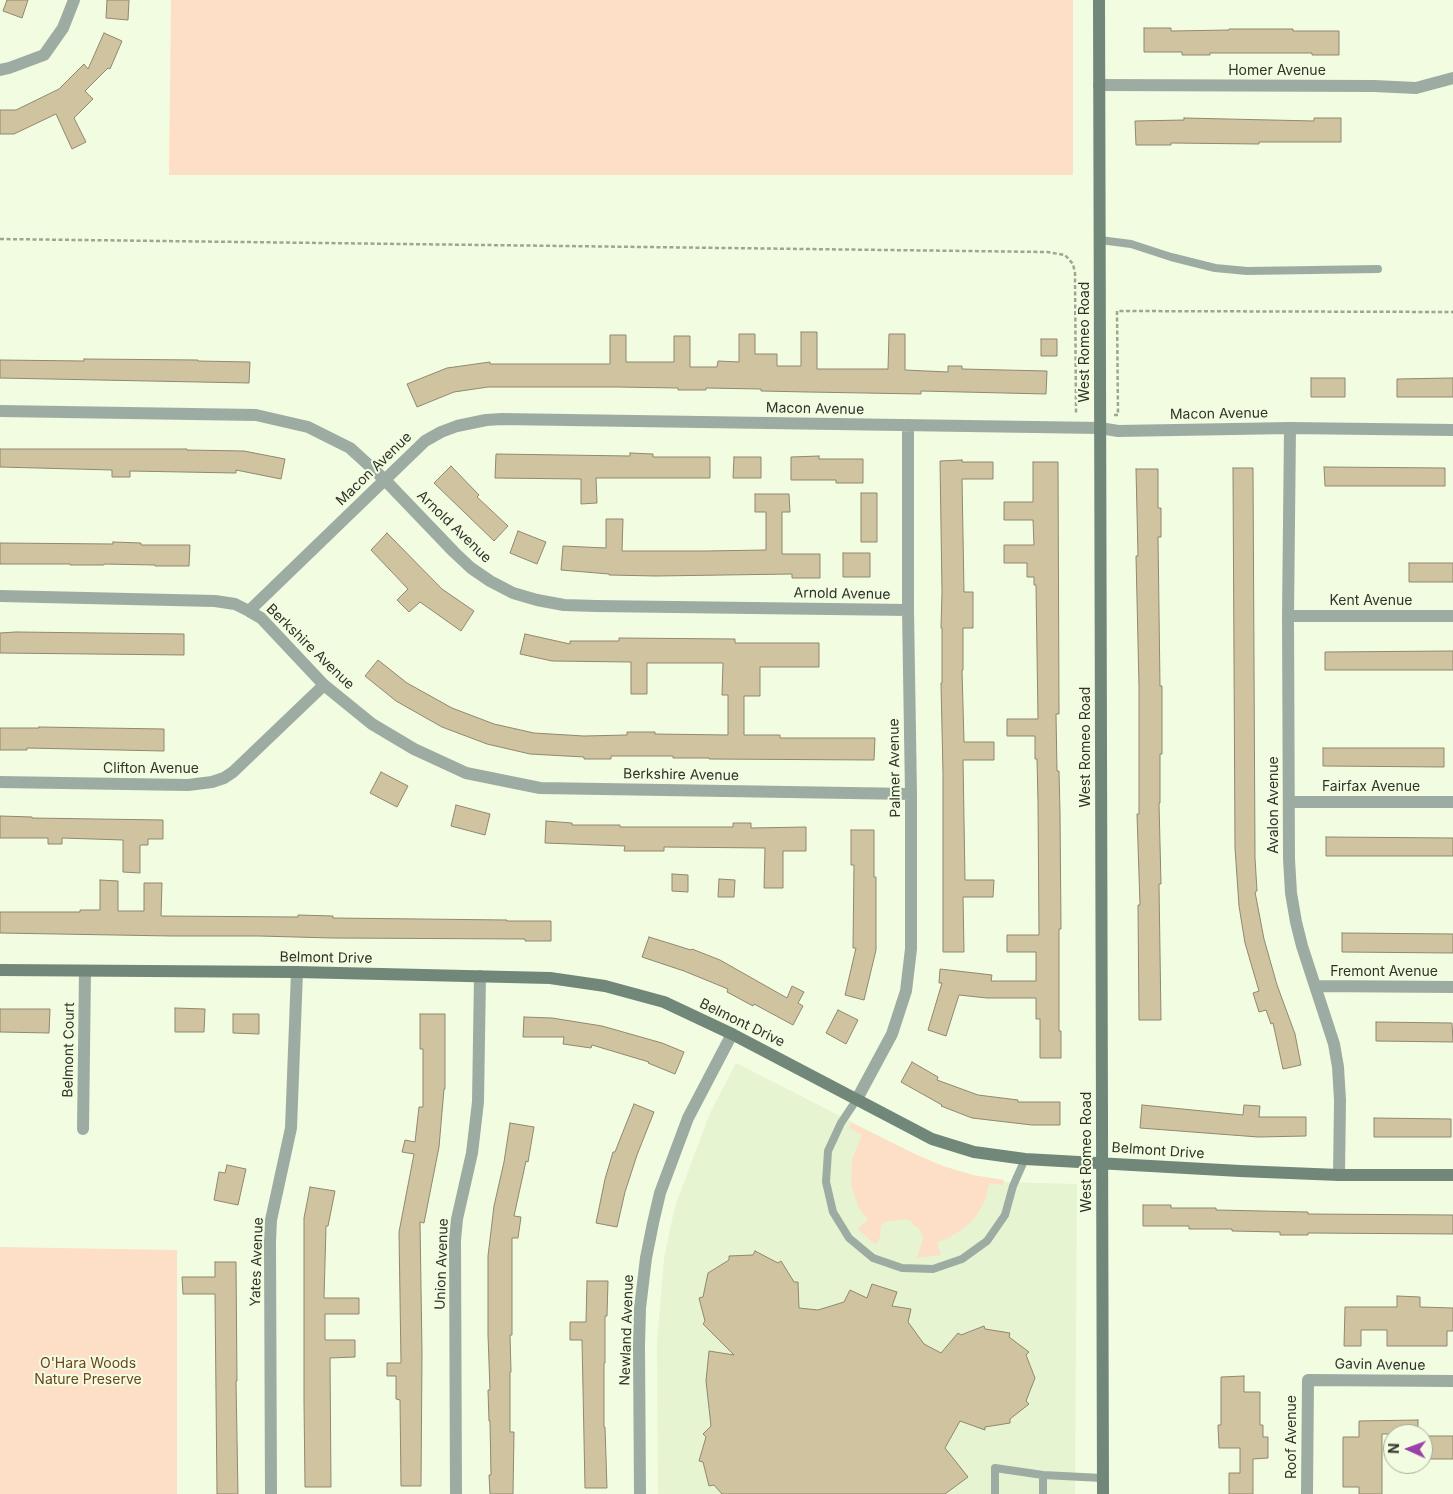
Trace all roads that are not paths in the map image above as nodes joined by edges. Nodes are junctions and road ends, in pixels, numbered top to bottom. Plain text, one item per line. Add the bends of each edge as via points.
1 (74, 0) edge
2 (1099, 0) edge
3 (0, 70) edge
4 (1453, 78) edge
5 (1099, 85) junction
6 (1100, 240) junction
7 (1378, 269) dead end
8 (0, 411) edge
9 (908, 425) junction
10 (1100, 428) junction
11 (1290, 428) junction
12 (1453, 430) edge
13 (384, 479) junction
14 (0, 596) edge
15 (908, 610) junction
16 (249, 611) junction
17 (1288, 616) junction
18 (1453, 616) edge
19 (324, 684) junction
20 (0, 782) edge
21 (911, 794) junction
22 (1288, 802) junction
23 (1453, 802) edge
24 (0, 970) edge
25 (85, 971) junction
26 (297, 972) junction
27 (480, 976) junction
28 (1315, 986) junction
29 (1453, 987) edge
30 (732, 1034) junction
31 (857, 1099) junction
32 (82, 1129) dead end
33 (1025, 1159) junction
34 (1102, 1162) junction
35 (1339, 1175) junction
36 (1453, 1175) edge
37 (1308, 1380) joint
38 (1453, 1381) edge
39 (1043, 1476) junction
40 (1102, 1478) junction
41 (271, 1494) edge
42 (456, 1494) edge
43 (640, 1494) edge
44 (995, 1494) edge
45 (1043, 1494) edge
46 (1102, 1494) edge
47 (1307, 1494) edge

1 - 3 street via 63,28 44,55
2 - 5 street, West Romeo Road
4 - 5 street, Homer Avenue via 1416,88
5 - 6 street, West Romeo Road
6 - 7 lane via 1131,244 1215,268 1247,271
6 - 10 street, West Romeo Road
8 - 13 street, Arnold Avenue via 256,416 308,427 350,448
9 - 10 street, Macon Avenue
9 - 13 street, Macon Avenue via 486,420 458,426 425,441
9 - 15 street, Palmer Avenue
10 - 11 street, Macon Avenue via 1118,431
10 - 34 street, West Romeo Road
11 - 12 street, Macon Avenue
11 - 17 street, Avalon Avenue
13 - 15 street, Arnold Avenue via 471,568 513,593 537,600 596,606
13 - 16 street, Macon Avenue
14 - 16 street, Berkshire Avenue via 216,601 235,604
15 - 21 street, Palmer Avenue
16 - 19 street, Berkshire Avenue via 261,618
17 - 18 street, Kent Avenue
17 - 22 street, Avalon Avenue
19 - 20 street, Clifton Avenue via 233,772 212,782 188,785
19 - 21 street, Berkshire Avenue via 372,724 414,749 466,773 540,788
21 - 31 street, Palmer Avenue via 911,949 906,991 892,1034
22 - 23 street, Fairfax Avenue
22 - 28 street, Avalon Avenue via 1291,893
24 - 25 street, Belmont Drive
25 - 26 street, Belmont Drive
25 - 32 street, Belmont Court
26 - 27 street, Belmont Drive
26 - 41 street, Yates Avenue via 291,1128 271,1220
27 - 30 street, Belmont Drive via 550,978 606,986 664,1002
27 - 42 street, Union Avenue via 477,1110 472,1153 454,1240
28 - 29 street, Fremont Avenue
28 - 35 street, Avalon Avenue via 1338,1067
30 - 31 street, Belmont Drive
30 - 43 street, Newland Avenue via 688,1118 652,1223 640,1308
31 - 33 street, Belmont Drive via 932,1139 974,1152
31 - 33 lane via 828,1151 826,1182 833,1212 849,1238 874,1258 902,1268 933,1269 962,1259 987,1241 1004,1216
33 - 34 street, Belmont Drive
34 - 35 street, Belmont Drive
34 - 40 street, West Romeo Road
35 - 36 street, Belmont Drive
37 - 38 street, Gavin Avenue
37 - 47 street, Roof Avenue
39 - 40 lane
39 - 44 lane via 995,1468
39 - 45 lane
40 - 46 street, West Romeo Road

